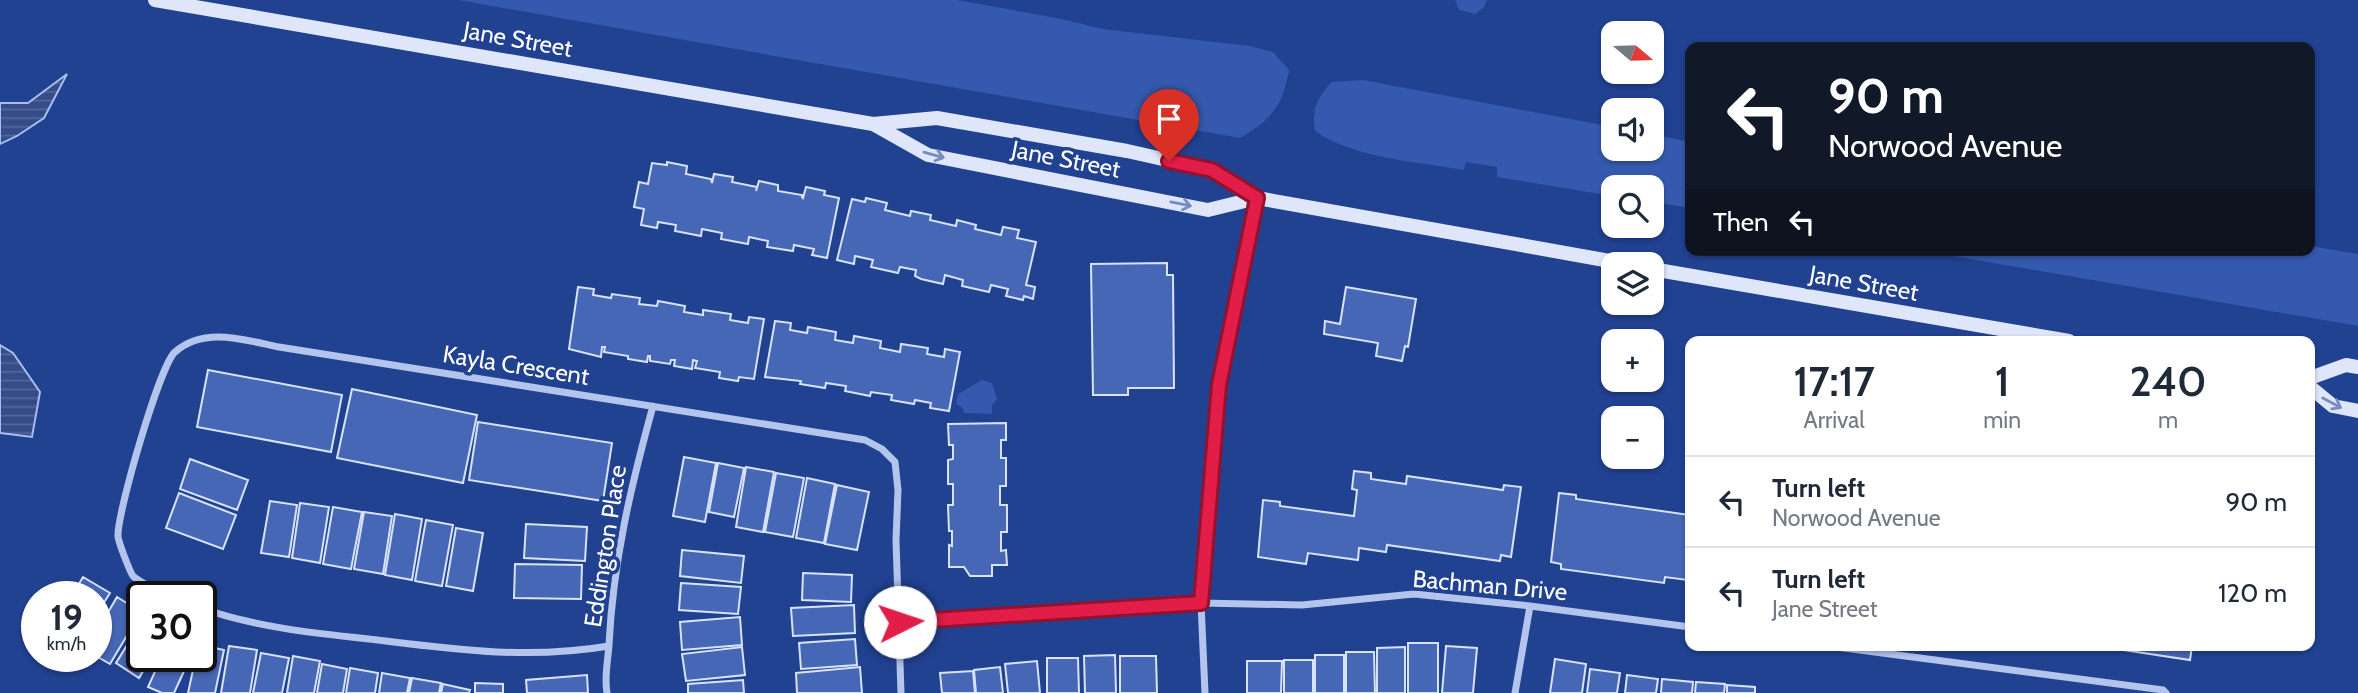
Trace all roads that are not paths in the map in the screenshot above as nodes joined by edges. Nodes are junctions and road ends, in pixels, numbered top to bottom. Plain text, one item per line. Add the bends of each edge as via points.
1 (155, 0) edge
2 (873, 124) junction
3 (1257, 198) junction
4 (1601, 259) edge
5 (1664, 271) edge
6 (2040, 336) edge
7 (2358, 367) edge
8 (2315, 376) edge
9 (2315, 391) edge
10 (653, 406) junction
11 (2358, 411) edge
12 (142, 581) edge
13 (1201, 603) junction
14 (1530, 606) junction
15 (217, 614) edge
16 (900, 622) junction
17 (1685, 626) edge
18 (608, 646) junction
19 (1867, 651) edge
20 (607, 693) edge
21 (901, 693) edge
22 (1205, 693) edge
23 (1515, 693) edge
24 (2166, 693) edge

1 - 2 main road, Jane Street
2 - 3 main road, Jane Street via 937,118 1126,151 1212,170
2 -> 3 main road, Jane Street via 928,155 1208,210
3 - 4 main road, Jane Street
3 - 13 street via 1219,385
5 - 6 main road, Jane Street
7 - 8 main road via 2346,365
9 -> 11 main road via 2333,406
10 - 12 street, Kayla Crescent via 228,336 197,339 174,353 155,394 125,496 118,537 133,576
10 - 16 street, Kayla Crescent via 864,440 882,449 895,462 898,490
10 - 18 street, Eddington Place via 631,486
13 - 14 street, Bachman Drive via 1302,605 1414,594
13 - 16 street, Bachman Drive
13 - 22 street
14 - 17 street, Bachman Drive
14 - 23 street
15 - 18 street via 275,628 482,652 573,652
16 - 21 street, Kayla Crescent
18 - 20 street, Eddington Place
19 - 24 street

